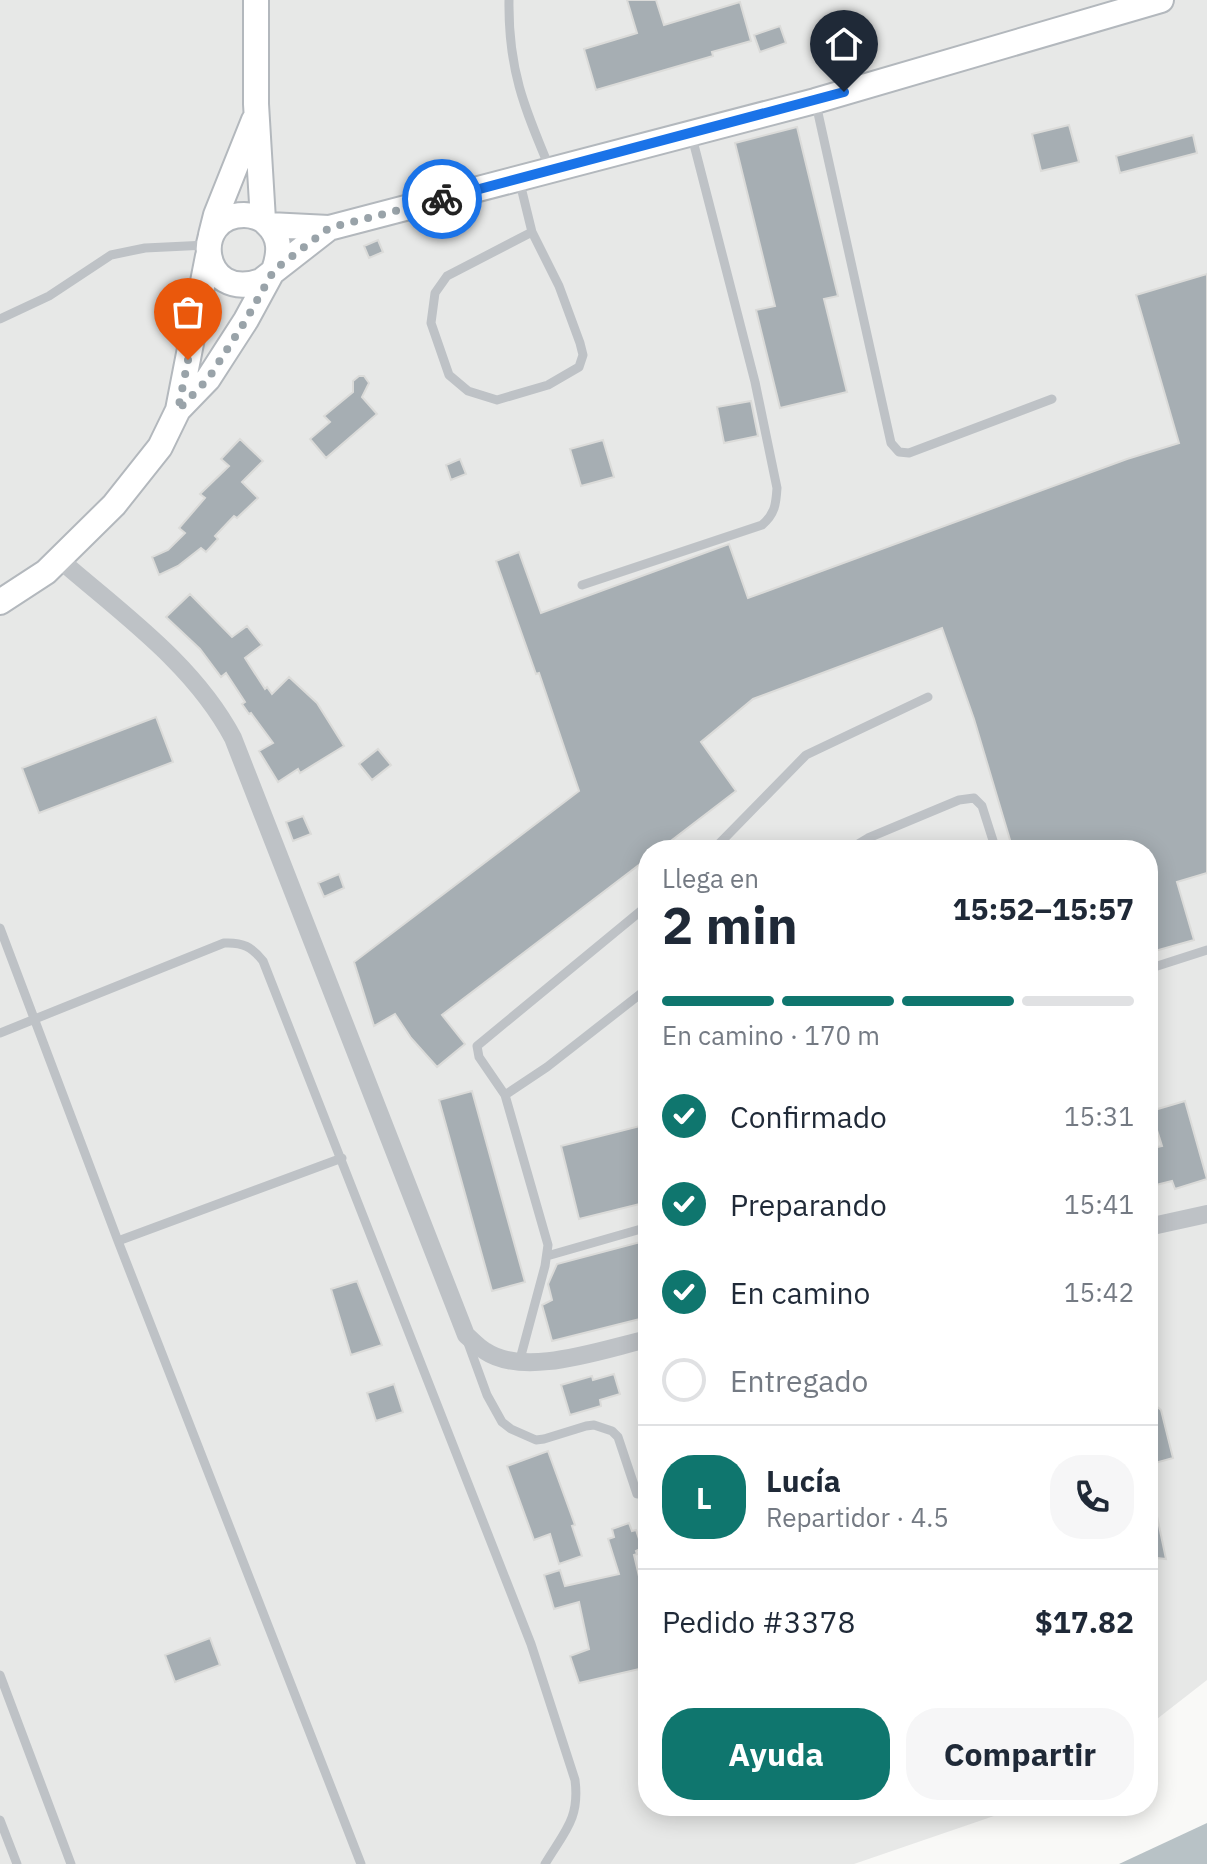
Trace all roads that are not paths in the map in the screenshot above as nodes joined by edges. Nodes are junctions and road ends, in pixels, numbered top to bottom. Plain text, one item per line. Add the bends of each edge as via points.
1 (256, 0) edge
2 (509, 0) edge
3 (1161, 0) edge
4 (815, 101) junction
5 (257, 114) junction
6 (691, 133) junction
7 (550, 169) junction
8 (519, 179) junction
9 (266, 222) junction
10 (329, 228) junction
11 (532, 232) junction
12 (209, 246) junction
13 (273, 271) junction
14 (0, 319) edge
15 (1052, 399) dead end
16 (178, 410) junction
17 (59, 559) junction
18 (582, 585) dead end
19 (0, 602) edge
20 (928, 697) dead end
21 (723, 840) edge
22 (865, 840) edge
23 (993, 840) edge
24 (638, 913) edge
25 (0, 928) edge
26 (1207, 950) edge
27 (1158, 966) edge
28 (638, 996) edge
29 (35, 1019) junction
30 (0, 1033) edge
31 (505, 1095) junction
32 (342, 1158) junction
33 (1207, 1214) edge
34 (1158, 1225) edge
35 (638, 1230) edge
36 (118, 1241) junction
37 (547, 1256) junction
38 (466, 1335) junction
39 (638, 1341) edge
40 (519, 1363) junction
41 (637, 1494) dead end
42 (0, 1675) edge
43 (0, 1820) edge
44 (17, 1864) edge
45 (71, 1864) edge
46 (361, 1864) edge
47 (545, 1864) edge

1 - 5 main road
2 - 7 lane via 510,54 522,102
3 - 4 main road
4 - 6 main road
4 - 15 lane via 891,443 909,453
5 - 9 main road
5 - 12 main road via 216,215
6 - 7 main road
6 - 18 lane via 755,382 776,504 762,525
7 - 8 main road
8 - 10 main road
8 - 11 lane
9 - 10 main road
9 - 12 main road via 233,216 220,223
9 - 13 main road via 277,239
10 - 13 main road
11 - 11 lane via 559,286 583,355 579,367 548,385 497,400 468,391 449,375 431,323 435,293 447,276
12 - 13 main road via 213,269 235,285 248,286
12 - 14 lane via 111,255 49,296
12 - 16 main road
13 - 16 main road via 208,379
16 - 17 main road via 160,447
17 - 19 main road
17 - 38 street via 177,662 233,738
20 - 21 lane via 806,755
22 - 23 lane via 974,798 982,806
24 - 31 lane via 477,1046
25 - 29 lane
26 - 27 lane
28 - 31 lane
29 - 30 lane
29 - 32 lane via 224,943 253,948 263,961
29 - 36 lane
31 - 37 lane
32 - 36 lane
32 - 47 lane via 531,1644 575,1780 574,1816
33 - 34 street
35 - 37 lane
36 - 46 lane
37 - 40 lane
38 - 40 street via 485,1352
38 - 41 lane via 502,1422 536,1440 594,1425 612,1431
39 - 40 street
42 - 45 lane
43 - 44 lane

